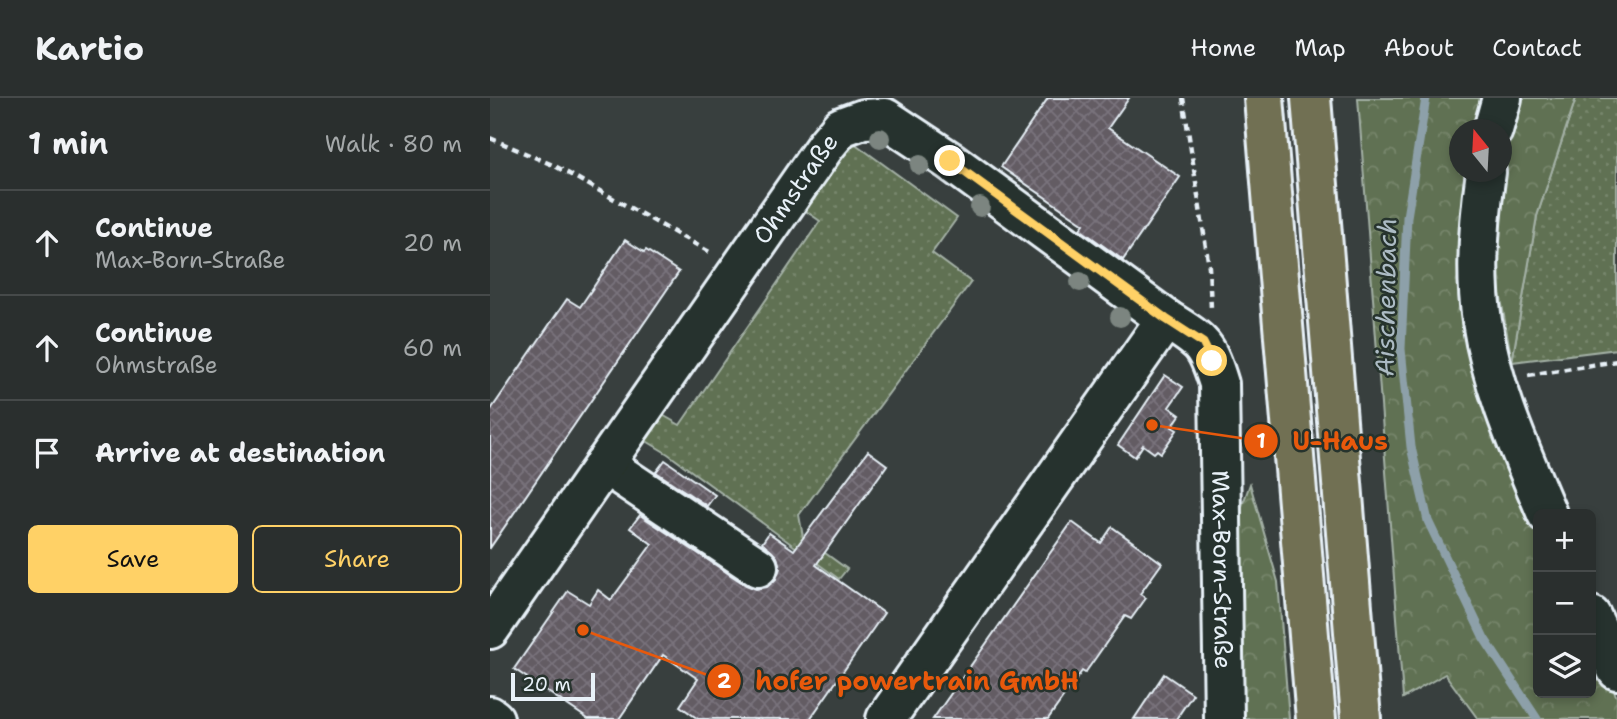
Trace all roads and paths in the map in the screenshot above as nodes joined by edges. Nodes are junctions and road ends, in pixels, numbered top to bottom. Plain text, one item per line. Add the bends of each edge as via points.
1 (1183, 98) edge
2 (1264, 98) edge
3 (1311, 98) edge
4 (1502, 98) edge
5 (1496, 119) edge
6 (490, 138) edge
7 (1485, 182) edge
8 (741, 269) junction
9 (1166, 319) junction
10 (1203, 343) junction
11 (1617, 361) edge
12 (1498, 387) junction
13 (604, 464) junction
14 (1545, 509) edge
15 (758, 568) dead end
16 (1596, 626) edge
17 (490, 629) edge
18 (1617, 670) edge
19 (886, 719) edge
20 (1224, 719) edge
21 (1316, 719) edge
22 (1361, 719) edge

1 - 10 path via 1212,297
2 - 21 highway
3 - 22 highway
4 - 5 street
6 - 8 path via 555,166
7 - 12 street via 1479,246 1482,321
8 - 9 street, Ohmstraße via 841,127 885,118
8 - 13 street, Ohmstraße
9 - 10 street
9 - 19 street
10 - 20 street, Max-Born-Straße via 1220,398
11 - 12 path via 1535,372
12 - 14 street
13 - 15 street
13 - 17 street, Ohmstraße
16 - 18 street

